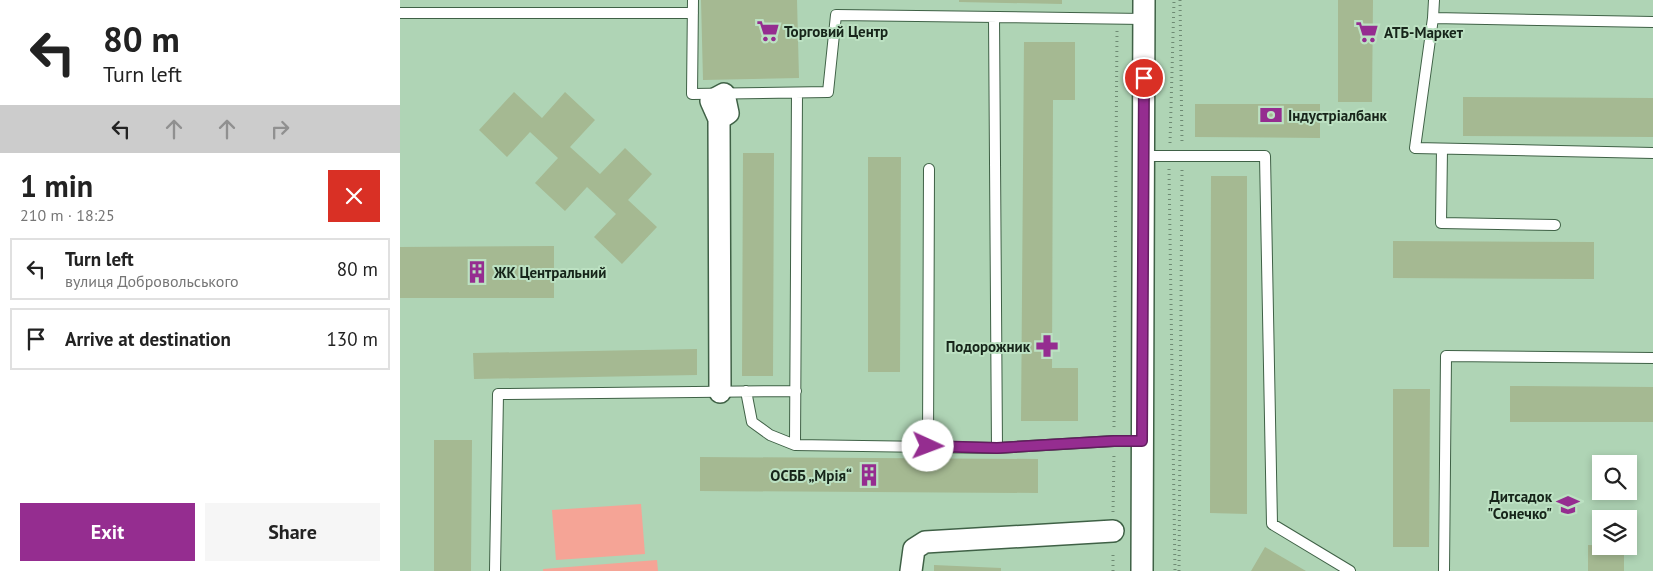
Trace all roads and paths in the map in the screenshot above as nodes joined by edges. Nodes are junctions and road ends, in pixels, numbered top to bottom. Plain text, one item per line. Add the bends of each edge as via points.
1 (693, 0) edge
2 (1174, 0) edge
3 (1180, 0) edge
4 (1434, 0) edge
5 (1144, 10) edge
6 (400, 13) edge
7 (693, 13) junction
8 (994, 17) junction
9 (1433, 18) junction
10 (1117, 19) junction
11 (1653, 22) edge
12 (797, 93) junction
13 (724, 94) junction
14 (1442, 149) junction
15 (1653, 153) edge
16 (1144, 156) junction
17 (1169, 156) junction
18 (1182, 156) junction
19 (929, 169) dead end
20 (1555, 225) dead end
21 (1653, 358) edge
22 (746, 391) junction
23 (796, 391) junction
24 (720, 392) junction
25 (1114, 441) junction
26 (1142, 441) junction
27 (795, 445) junction
28 (928, 446) junction
29 (997, 448) junction
30 (1113, 531) junction
31 (495, 571) edge
32 (911, 571) edge
33 (1112, 571) edge
34 (1142, 571) edge
35 (1175, 571) edge
36 (1179, 571) edge
37 (1350, 571) edge
38 (1444, 571) edge

1 - 7 lane
2 - 17 path
3 - 18 path
4 - 9 lane
5 - 10 lane
5 - 16 street
6 - 7 lane
7 - 13 lane via 692,94
8 - 10 lane
8 - 12 lane via 836,15 828,92
8 - 29 lane
9 - 11 lane
9 - 14 lane via 1415,148
10 - 25 path
12 - 13 lane
12 - 23 lane
13 - 24 street via 728,113 718,119
14 - 15 lane
14 - 20 lane via 1441,223
16 - 17 lane
16 - 26 street
17 - 18 lane
17 - 35 path
18 - 36 path
18 - 37 lane via 1265,156 1272,524
19 - 28 lane
21 - 38 lane via 1446,356
22 - 23 lane
22 - 24 lane
22 - 27 lane via 752,422 770,436
23 - 27 lane
24 - 31 lane via 498,394
25 - 26 lane
25 - 29 lane
25 - 30 path
26 - 34 street
27 - 28 lane
28 - 29 lane
30 - 32 street via 925,542 914,549
30 - 33 path

